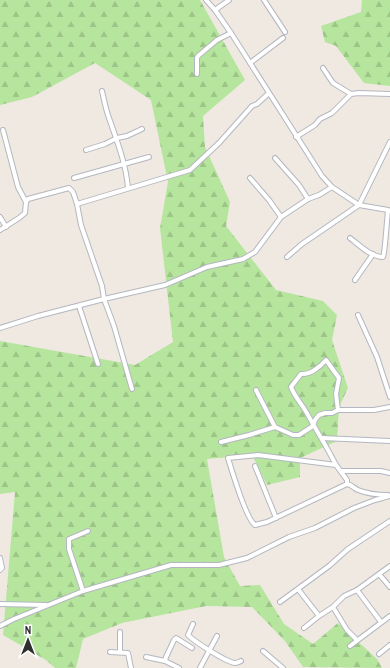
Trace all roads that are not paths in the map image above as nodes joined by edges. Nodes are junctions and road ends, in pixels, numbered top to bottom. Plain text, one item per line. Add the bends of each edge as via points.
1 (206, 0) edge
2 (229, 0) edge
3 (264, 0) edge
4 (215, 10) junction
5 (286, 32) dead end
6 (231, 33) junction
7 (283, 38) dead end
8 (250, 63) junction
9 (323, 68) dead end
10 (197, 74) dead end
11 (102, 91) dead end
12 (269, 93) junction
13 (352, 94) junction
14 (390, 94) edge
15 (142, 129) dead end
16 (3, 130) dead end
17 (296, 137) junction
18 (117, 138) junction
19 (390, 142) edge
20 (86, 150) dead end
21 (149, 157) dead end
22 (275, 158) dead end
23 (124, 164) junction
24 (74, 178) dead end
25 (250, 178) dead end
26 (332, 187) junction
27 (128, 188) junction
28 (308, 199) junction
29 (26, 202) junction
30 (77, 204) junction
31 (359, 205) junction
32 (389, 209) edge
33 (0, 217) edge
34 (281, 217) junction
35 (6, 227) junction
36 (0, 230) edge
37 (350, 238) dead end
38 (373, 254) junction
39 (288, 257) dead end
40 (355, 280) dead end
41 (104, 299) junction
42 (79, 306) junction
43 (358, 315) dead end
44 (0, 328) edge
45 (98, 364) dead end
46 (132, 389) dead end
47 (256, 390) dead end
48 (390, 397) edge
49 (390, 407) edge
50 (338, 410) junction
51 (313, 426) junction
52 (275, 427) junction
53 (322, 438) junction
54 (390, 441) edge
55 (222, 442) dead end
56 (336, 465) junction
57 (255, 466) dead end
58 (342, 471) junction
59 (390, 473) edge
60 (347, 484) junction
61 (390, 495) edge
62 (276, 518) junction
63 (390, 520) edge
64 (88, 531) dead end
65 (0, 558) edge
66 (390, 566) edge
67 (0, 570) edge
68 (379, 574) junction
69 (390, 587) edge
70 (298, 588) junction
71 (357, 590) junction
72 (83, 591) junction
73 (280, 602) dead end
74 (0, 604) edge
75 (49, 605) junction
76 (333, 607) junction
77 (318, 616) junction
78 (390, 616) edge
79 (381, 622) junction
80 (193, 624) dead end
81 (0, 626) edge
82 (304, 628) dead end
83 (120, 632) dead end
84 (217, 636) dead end
85 (357, 640) junction
86 (390, 645) edge
87 (350, 646) dead end
88 (192, 648) dead end
89 (209, 650) junction
90 (263, 651) dead end
91 (110, 652) dead end
92 (120, 652) junction
93 (379, 654) dead end
94 (146, 657) dead end
95 (166, 661) junction
96 (241, 661) dead end
97 (131, 668) edge
98 (179, 668) edge
99 (200, 668) edge
100 (284, 668) edge

1 - 4 street
2 - 4 street
3 - 5 street
4 - 6 street
6 - 8 street
6 - 10 street via 198,56
7 - 8 street
8 - 12 street
9 - 13 street via 333,83
11 - 18 street
12 - 17 street
12 - 27 street via 252,106 219,143 190,170
13 - 14 street
13 - 17 street via 332,113
15 - 18 street
16 - 29 street via 18,188
17 - 26 street via 316,169
18 - 20 street
18 - 23 street
19 - 31 street
21 - 23 street
22 - 28 street
23 - 24 street
23 - 27 street
25 - 34 street
26 - 28 street via 319,196
26 - 31 street
27 - 30 street
28 - 34 street
29 - 30 street via 28,199 69,188
29 - 35 street via 25,213
30 - 41 street
31 - 32 street
31 - 39 street via 302,244
32 - 38 street via 385,254 382,257
33 - 35 street
34 - 41 street via 255,252 243,259 207,267 164,285
35 - 36 street
37 - 38 street
38 - 40 street
41 - 42 street
41 - 46 street
42 - 44 street
42 - 45 street
43 - 48 street
47 - 52 street
49 - 50 street via 374,410
50 - 51 street via 319,415
50 - 51 street via 336,394 339,378 326,360 309,373 301,374 291,387
51 - 52 street via 293,435
51 - 53 street
52 - 55 street
53 - 54 street
53 - 56 street
56 - 58 street
56 - 62 street via 258,455 228,458 253,524
57 - 62 street
58 - 59 street
58 - 60 street
60 - 61 street via 370,494
60 - 62 street
61 - 72 street via 354,508 247,558 219,565 171,565
63 - 70 street
64 - 72 street via 69,539 69,549
65 - 67 street
66 - 68 street
68 - 69 street
68 - 71 street
70 - 73 street
70 - 77 street
71 - 76 street via 344,596
71 - 79 street
72 - 75 street
74 - 75 street
75 - 81 street
76 - 77 street
76 - 85 street via 347,630
77 - 82 street
78 - 79 street
79 - 85 street
80 - 89 street via 188,635
83 - 92 street
84 - 89 street
85 - 87 street
86 - 93 street
88 - 95 street via 176,638
89 - 96 street via 225,659
89 - 99 street
90 - 100 street
91 - 92 street
92 - 97 street via 128,654
94 - 95 street
95 - 98 street

